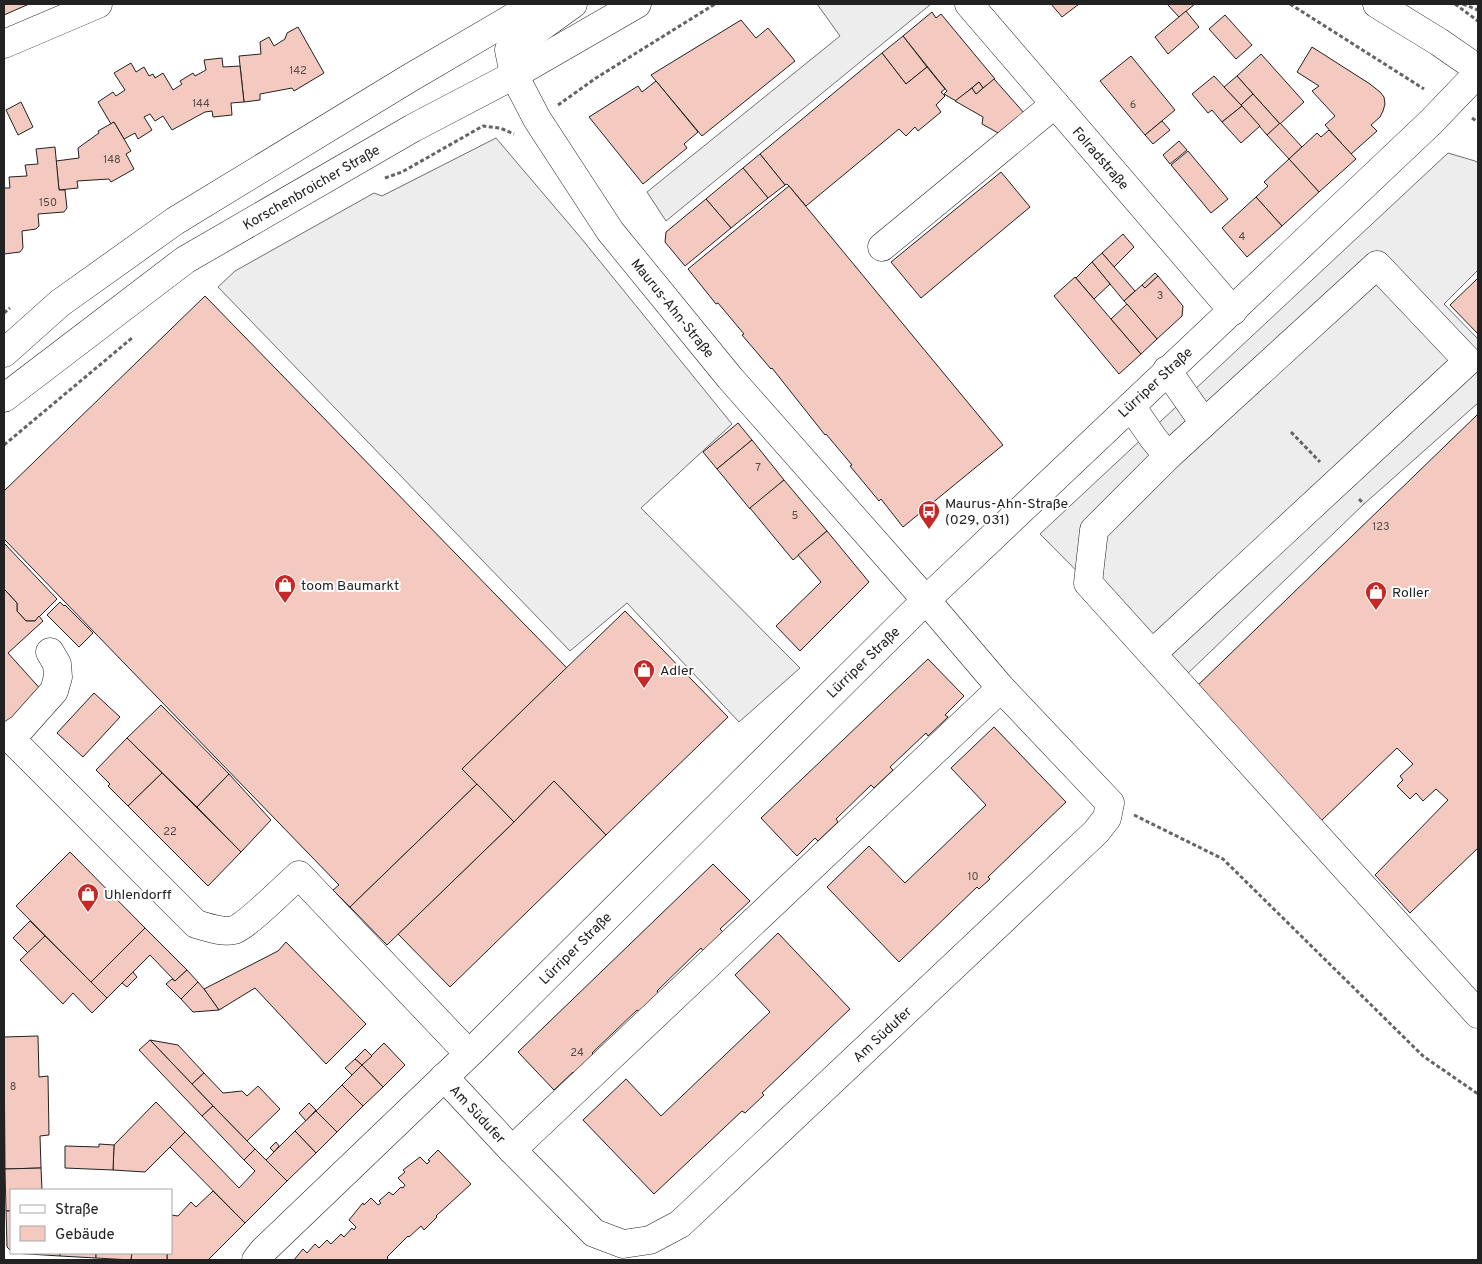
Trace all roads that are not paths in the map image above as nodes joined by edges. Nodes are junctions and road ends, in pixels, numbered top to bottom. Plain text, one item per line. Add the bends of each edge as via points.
1 (98, 4) edge
2 (536, 4) edge
3 (573, 4) edge
4 (638, 4) edge
5 (970, 4) edge
6 (1377, 4) edge
7 (4, 44) edge
8 (1478, 71) edge
9 (514, 75) junction
10 (1055, 104) junction
11 (882, 247) dead end
12 (1233, 311) junction
13 (4, 353) edge
14 (1167, 370) junction
15 (4, 398) edge
16 (1130, 406) junction
17 (1204, 423) junction
18 (1168, 456) junction
19 (926, 600) junction
20 (50, 652) dead end
21 (1153, 653) junction
22 (1001, 688) junction
23 (6, 737) edge
24 (1478, 1014) edge
25 (468, 1053) junction
26 (444, 1077) junction
27 (512, 1150) junction
28 (256, 1260) edge

1 - 7 street
2 - 13 street via 176,221 60,303
3 - 9 street, Maurus-Ahn-Straße via 509,50
4 - 9 street, Korschenbroicher Straße
5 - 10 street, Folradstraße
6 - 8 street via 1439,42
8 - 12 street, Lürriper Straße via 1431,122
9 - 15 street, Korschenbroicher Straße via 413,128 185,260
9 - 19 street, Maurus-Ahn-Straße via 537,119 610,231 730,378
10 - 11 street
10 - 12 street, Folradstraße
12 - 14 street, Lürriper Straße
14 - 16 street, Lürriper Straße
14 - 17 street
16 - 18 street
16 - 19 street, Lürriper Straße
17 - 18 street
17 - 21 street via 1377,265 1468,361
18 - 21 street via 1094,530 1088,583
19 - 22 street
19 - 25 street, Lürriper Straße
20 - 23 street via 57,664 54,691 21,728
21 - 24 street
22 - 27 street, Am Südufer
22 - 27 street, Am Südufer via 1110,803 1106,818 1096,832 680,1224 650,1240 623,1244 594,1233
23 - 25 street via 196,924 216,930 234,930 299,875
25 - 26 street, Lürriper Straße
26 - 27 street, Am Südufer
26 - 28 street, Lürriper Straße

